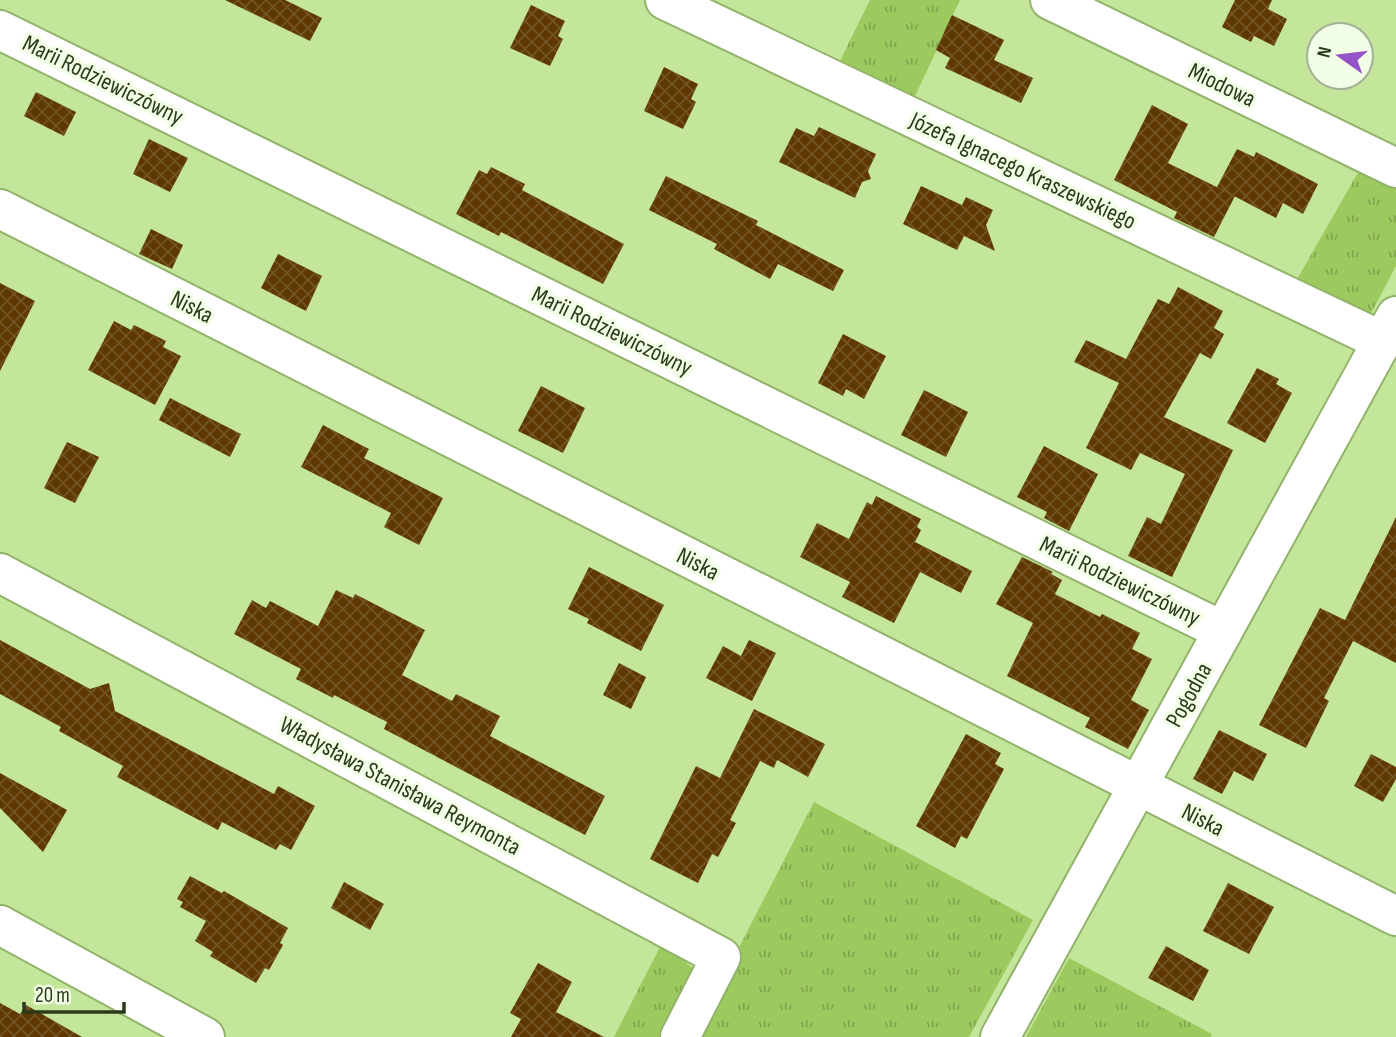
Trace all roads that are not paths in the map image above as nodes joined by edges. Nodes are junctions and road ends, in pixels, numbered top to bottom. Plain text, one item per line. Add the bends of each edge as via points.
1 (665, 0) edge
2 (1050, 0) edge
3 (0, 30) edge
4 (1396, 167) edge
5 (0, 209) edge
6 (1389, 329) edge
7 (0, 573) edge
8 (1223, 631) junction
9 (1138, 788) junction
10 (1396, 916) edge
11 (0, 925) edge
12 (205, 1037) edge
13 (680, 1037) edge
14 (1000, 1037) edge

1 - 6 street, Józefa Ignacego Kraszewskiego
2 - 4 street, Miodowa
3 - 8 street, Marii Rodziewiczówny
5 - 9 street, Niska
6 - 8 street, Pogodna
7 - 13 street, Władysława Stanisława Reymonta via 721,957
8 - 9 street, Pogodna
9 - 10 street, Niska
9 - 14 street, Pogodna
11 - 12 street

